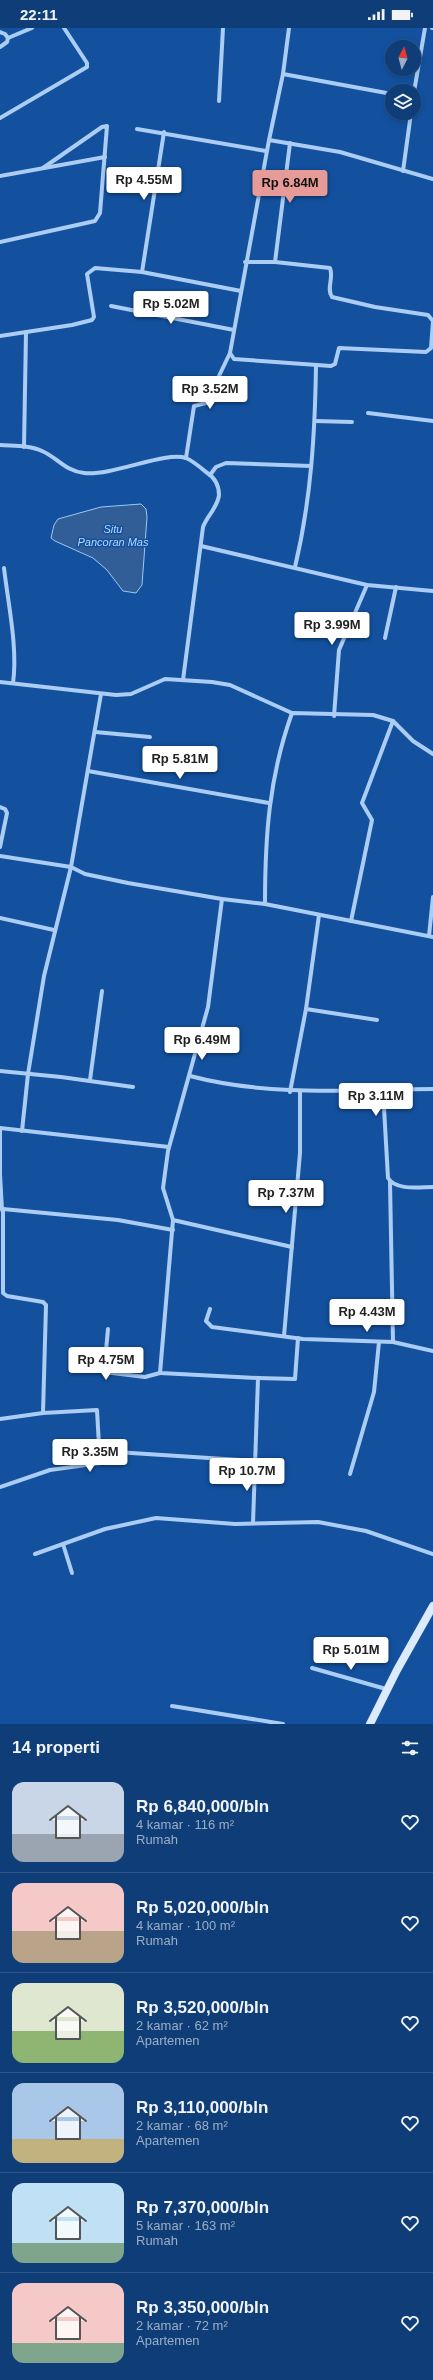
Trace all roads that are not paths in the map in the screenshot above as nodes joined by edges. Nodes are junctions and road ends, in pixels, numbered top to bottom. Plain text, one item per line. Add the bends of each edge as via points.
1 (32, 28) edge
2 (64, 28) edge
3 (223, 28) edge
4 (289, 28) edge
5 (425, 28) edge
6 (0, 32) edge
7 (8, 38) junction
8 (0, 47) edge
9 (283, 74) junction
10 (415, 84) edge
11 (385, 93) edge
12 (218, 102) dead end
13 (0, 118) edge
14 (410, 120) edge
15 (137, 128) dead end
16 (164, 132) junction
17 (269, 140) junction
18 (290, 143) junction
19 (266, 151) junction
20 (104, 157) junction
21 (43, 168) junction
22 (403, 171) junction
23 (0, 175) edge
24 (433, 179) edge
25 (0, 242) edge
26 (245, 262) junction
27 (275, 262) junction
28 (142, 272) junction
29 (241, 291) junction
30 (111, 306) dead end
31 (234, 330) junction
32 (26, 332) junction
33 (0, 336) edge
34 (230, 353) junction
35 (316, 365) junction
36 (368, 413) dead end
37 (315, 421) junction
38 (433, 421) edge
39 (352, 422) dead end
40 (0, 445) edge
41 (24, 447) junction
42 (186, 458) junction
43 (311, 466) junction
44 (210, 474) junction
45 (201, 546) junction
46 (295, 567) junction
47 (4, 568) dead end
48 (367, 585) junction
49 (396, 587) junction
50 (433, 591) edge
51 (385, 638) dead end
52 (183, 680) junction
53 (0, 683) edge
54 (13, 683) junction
55 (101, 694) junction
56 (292, 713) junction
57 (334, 716) junction
58 (393, 722) junction
59 (95, 732) junction
60 (150, 736) dead end
61 (433, 754) edge
62 (88, 771) junction
63 (269, 803) junction
64 (0, 808) edge
65 (0, 847) edge
66 (0, 856) edge
67 (71, 867) junction
68 (433, 897) edge
69 (222, 899) junction
70 (265, 904) junction
71 (319, 915) junction
72 (0, 918) edge
73 (351, 921) junction
74 (54, 930) junction
75 (431, 936) edge
76 (102, 991) dead end
77 (306, 1009) junction
78 (377, 1020) dead end
79 (0, 1071) edge
80 (28, 1074) junction
81 (190, 1076) junction
82 (90, 1080) junction
83 (133, 1087) dead end
84 (433, 1089) edge
85 (383, 1090) junction
86 (300, 1091) junction
87 (290, 1092) junction
88 (0, 1128) edge
89 (22, 1131) junction
90 (169, 1147) junction
91 (0, 1174) edge
92 (390, 1182) junction
93 (433, 1187) edge
94 (1, 1210) edge
95 (173, 1220) junction
96 (173, 1230) junction
97 (292, 1247) junction
98 (1, 1260) edge
99 (210, 1309) dead end
100 (108, 1329) dead end
101 (284, 1336) junction
102 (298, 1338) junction
103 (379, 1342) junction
104 (393, 1342) junction
105 (433, 1351) edge
106 (160, 1373) junction
107 (258, 1378) junction
108 (43, 1413) junction
109 (0, 1419) edge
110 (100, 1451) junction
111 (256, 1461) junction
112 (350, 1474) dead end
113 (0, 1487) edge
114 (253, 1523) junction
115 (63, 1544) junction
116 (35, 1554) dead end
117 (433, 1554) edge
118 (72, 1573) dead end
119 (433, 1606) edge
120 (312, 1668) dead end
121 (386, 1690) junction
122 (172, 1706) dead end
123 (272, 1723) edge
124 (283, 1724) edge
125 (370, 1724) edge

1 - 7 street
2 - 13 street via 87,63 87,67
3 - 12 street
4 - 9 street
5 - 10 street
6 - 7 street
7 - 8 street
9 - 11 street
9 - 17 street
14 - 22 street
15 - 16 street
16 - 19 street
16 - 28 street
17 - 18 street
17 - 19 street
18 - 22 street via 340,152
18 - 27 street
19 - 26 street
20 - 21 street
20 - 21 street via 107,126
20 - 25 street via 100,213 95,221
21 - 23 street
22 - 24 street
26 - 27 street
26 - 29 street
27 - 35 street via 330,268 332,275 329,290 332,297 375,307 424,313 433,321 429,352 339,348 333,366
28 - 29 street
28 - 32 street via 101,267 90,270 87,279 94,317 92,320
29 - 31 street
30 - 31 street
31 - 34 street
32 - 33 street
32 - 41 street
34 - 35 street via 234,359
34 - 42 street via 206,403 194,406
35 - 37 street
36 - 38 street
37 - 39 street
37 - 43 street
40 - 41 street
41 - 42 street via 43,451 67,469 85,474 108,472 166,458
42 - 44 street
43 - 44 street via 226,463
43 - 46 street via 306,523
44 - 45 street via 217,484 219,495 206,521
45 - 46 street
45 - 52 street
46 - 48 street
47 - 54 street via 14,650
48 - 49 street
48 - 57 street via 339,650
49 - 50 street
49 - 51 street
52 - 55 street via 158,680 131,694
52 - 56 street via 230,685
53 - 54 street
54 - 55 street
55 - 59 street
56 - 57 street
56 - 63 street via 279,747
57 - 58 street via 373,715
58 - 61 street via 413,742
58 - 73 street via 362,803 372,820
59 - 60 street
59 - 62 street
62 - 63 street
62 - 67 street
63 - 70 street
64 - 65 street via 5,809 7,813
66 - 67 street
67 - 69 street via 85,874
67 - 74 street
68 - 75 street
69 - 70 street
69 - 81 street via 208,1007
70 - 71 street
71 - 73 street
71 - 77 street
72 - 74 street
73 - 75 street
74 - 80 street
76 - 82 street
77 - 78 street
77 - 87 street
79 - 80 street
80 - 82 street
80 - 89 street
81 - 87 street via 215,1083
81 - 90 street
82 - 83 street
84 - 85 street
85 - 86 street
85 - 92 street via 386,1174
86 - 87 street
86 - 97 street via 300,1153
88 - 89 street
88 - 91 street
89 - 90 street
90 - 95 street via 163,1188
91 - 94 street
92 - 93 street via 399,1186
92 - 104 street
94 - 96 street via 118,1220
94 - 98 street
95 - 96 street
95 - 97 street
96 - 106 street
97 - 101 street
98 - 108 street via 5,1295 43,1302 46,1305
99 - 101 street via 206,1321 212,1327
100 - 106 street via 104,1372 145,1377
101 - 102 street
102 - 103 street
102 - 107 street via 294,1379
103 - 104 street
103 - 112 street via 373,1399
104 - 105 street
106 - 107 street
107 - 111 street
108 - 109 street
108 - 110 street via 98,1411
110 - 111 street
110 - 113 street via 99,1464 50,1470
111 - 114 street
114 - 115 street via 229,1524 156,1518 105,1529
114 - 117 street via 318,1522 341,1525
115 - 116 street
115 - 118 street
119 - 121 street
120 - 121 street
121 - 125 street
122 - 123 street
123 - 124 street

